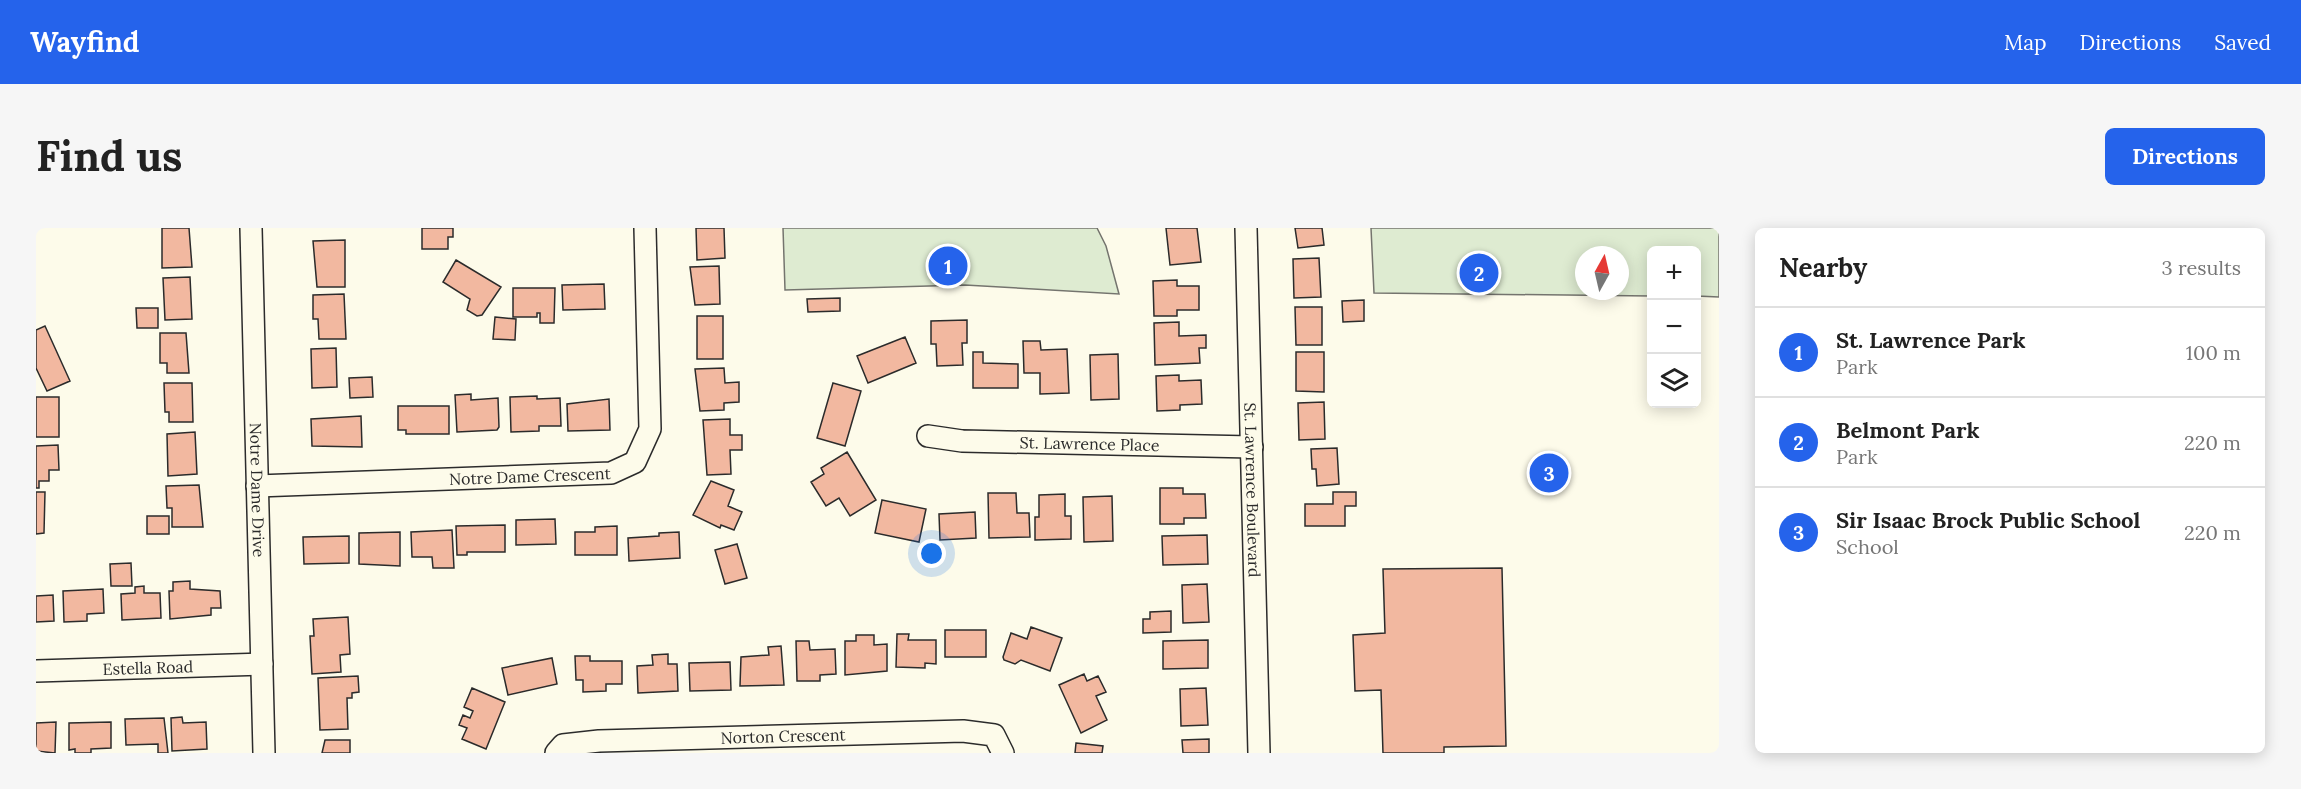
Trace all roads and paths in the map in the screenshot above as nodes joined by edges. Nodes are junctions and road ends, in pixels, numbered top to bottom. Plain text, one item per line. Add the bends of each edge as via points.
1 (251, 228) edge
2 (645, 228) edge
3 (1246, 228) edge
4 (928, 436) dead end
5 (1252, 447) junction
6 (257, 486) junction
7 (262, 664) junction
8 (36, 671) edge
9 (264, 753) edge
10 (556, 753) edge
11 (1004, 753) edge
12 (1259, 753) edge

1 - 6 street, Notre Dame Drive
2 - 6 street, Notre Dame Crescent via 650,429 635,462 611,473
3 - 5 street, St. Lawrence Boulevard
4 - 5 street, St. Lawrence Place via 962,441
5 - 12 street, St. Lawrence Boulevard
6 - 7 street, Notre Dame Drive
7 - 8 street, Estella Road
7 - 9 street, Notre Dame Drive
10 - 11 street, Norton Crescent via 563,745 599,741 963,731 994,735

